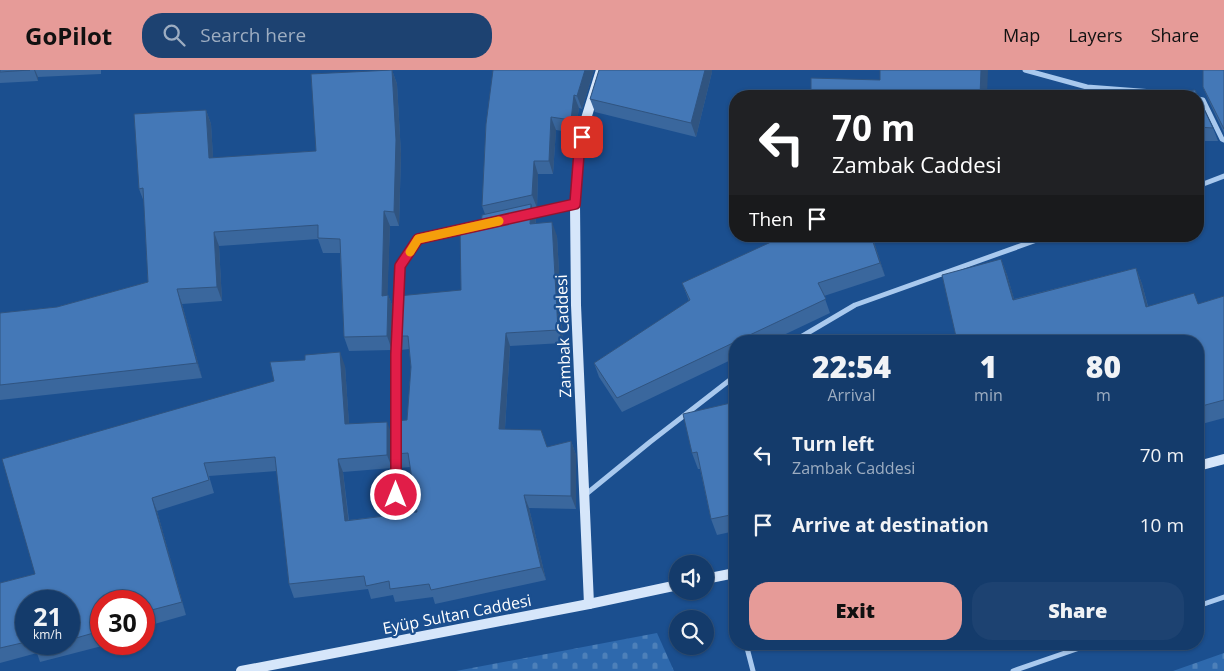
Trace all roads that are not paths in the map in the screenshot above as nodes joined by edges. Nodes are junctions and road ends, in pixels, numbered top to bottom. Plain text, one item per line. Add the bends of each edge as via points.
1 (601, 70) edge
2 (1025, 70) edge
3 (1127, 90) edge
4 (1204, 102) edge
5 (1224, 140) edge
6 (1224, 176) edge
7 (1204, 184) edge
8 (575, 204) junction
9 (520, 216) edge
10 (492, 223) edge
11 (1031, 242) edge
12 (398, 305) edge
13 (397, 324) edge
14 (804, 335) edge
15 (729, 381) edge
16 (396, 429) edge
17 (396, 448) edge
18 (1224, 459) edge
19 (1204, 464) edge
20 (396, 495) dead end
21 (584, 495) junction
22 (729, 574) edge
23 (714, 577) edge
24 (669, 587) edge
25 (1224, 597) edge
26 (589, 604) junction
27 (1204, 604) edge
28 (748, 650) edge
29 (1073, 650) edge
30 (241, 671) edge
31 (753, 671) edge
32 (1012, 671) edge

1 - 8 street, Zambak Caddesi via 585,122
2 - 3 street via 1087,87
4 - 5 street
6 - 7 street
8 - 9 street
8 - 21 street, Zambak Caddesi
10 - 12 street via 418,239 400,266
11 - 14 street via 855,304
13 - 16 street
15 - 21 street
17 - 20 street
18 - 19 street
21 - 26 street, Zambak Caddesi
22 - 23 street
24 - 26 street, Eyüp Sultan Caddesi
25 - 27 street
26 - 30 street, Eyüp Sultan Caddesi
28 - 31 street
29 - 32 street

